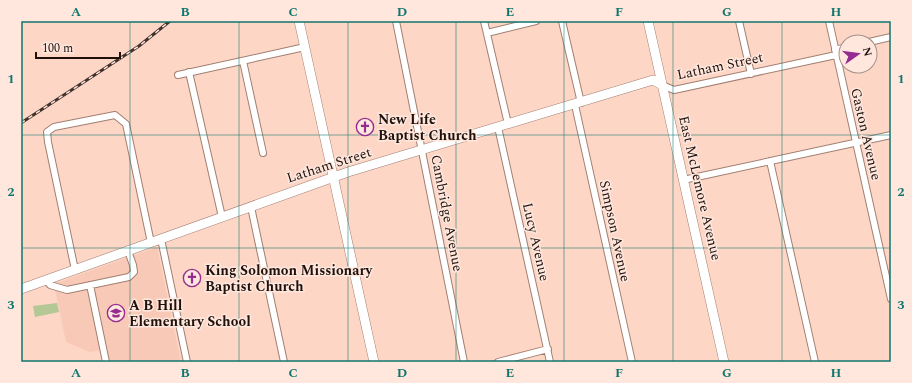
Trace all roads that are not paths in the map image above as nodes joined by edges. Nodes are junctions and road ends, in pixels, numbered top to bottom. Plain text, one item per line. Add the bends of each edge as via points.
1 (299, 21) edge
2 (396, 21) edge
3 (484, 21) edge
4 (536, 21) edge
5 (562, 21) edge
6 (648, 21) edge
7 (739, 21) edge
8 (829, 21) edge
9 (487, 33) junction
10 (891, 37) edge
11 (878, 40) edge
12 (305, 47) junction
13 (836, 52) junction
14 (243, 60) junction
15 (189, 72) junction
16 (750, 74) junction
17 (178, 75) dead end
18 (662, 84) junction
19 (578, 104) junction
20 (508, 124) junction
21 (498, 128) junction
22 (891, 135) edge
23 (856, 142) junction
24 (422, 150) junction
25 (263, 153) dead end
26 (770, 161) junction
27 (334, 178) junction
28 (683, 180) junction
29 (251, 207) junction
30 (222, 217) junction
31 (161, 239) junction
32 (151, 243) junction
33 (128, 251) junction
34 (74, 270) junction
35 (46, 280) junction
36 (90, 285) junction
37 (21, 289) edge
38 (891, 300) edge
39 (548, 349) junction
40 (106, 362) edge
41 (187, 362) edge
42 (284, 362) edge
43 (374, 362) edge
44 (464, 362) edge
45 (498, 362) edge
46 (550, 362) edge
47 (632, 362) edge
48 (724, 362) edge
49 (815, 362) edge

1 - 12 street
2 - 24 street, Cambridge Avenue
3 - 9 street
4 - 9 street
5 - 19 street, Simpson Avenue
6 - 18 street, East McLemore Avenue
7 - 16 street
8 - 13 street, Gaston Avenue
9 - 20 street
10 - 11 street
12 - 14 street
12 - 27 street
13 - 16 street, Latham Street
13 - 23 street, Gaston Avenue
14 - 15 street
14 - 25 street
15 - 17 street
15 - 30 street
16 - 18 street, Latham Street via 674,90
18 - 19 street, Latham Street via 653,80
18 - 28 street, East McLemore Avenue
19 - 20 street, Latham Street
19 - 47 street, Simpson Avenue
20 - 21 street, Latham Street
21 - 24 street, Latham Street
21 - 39 street, Lucy Avenue
22 - 23 street
23 - 26 street
23 - 38 street, Gaston Avenue
24 - 27 street, Latham Street
24 - 44 street, Cambridge Avenue
26 - 28 street
26 - 49 street
27 - 29 street, Latham Street
27 - 43 street
28 - 48 street, East McLemore Avenue
29 - 30 street, Latham Street
29 - 42 street
30 - 31 street, Latham Street
31 - 32 street, Latham Street
31 - 41 street
32 - 33 street, Latham Street
32 - 34 street via 126,124 115,115 54,127 47,132
33 - 34 street, Latham Street
33 - 36 street via 134,269 132,275
34 - 35 street, Latham Street
35 - 36 street via 50,285 67,290
35 - 37 street, Latham Street
36 - 40 street
39 - 45 street
39 - 46 street, Lucy Avenue

